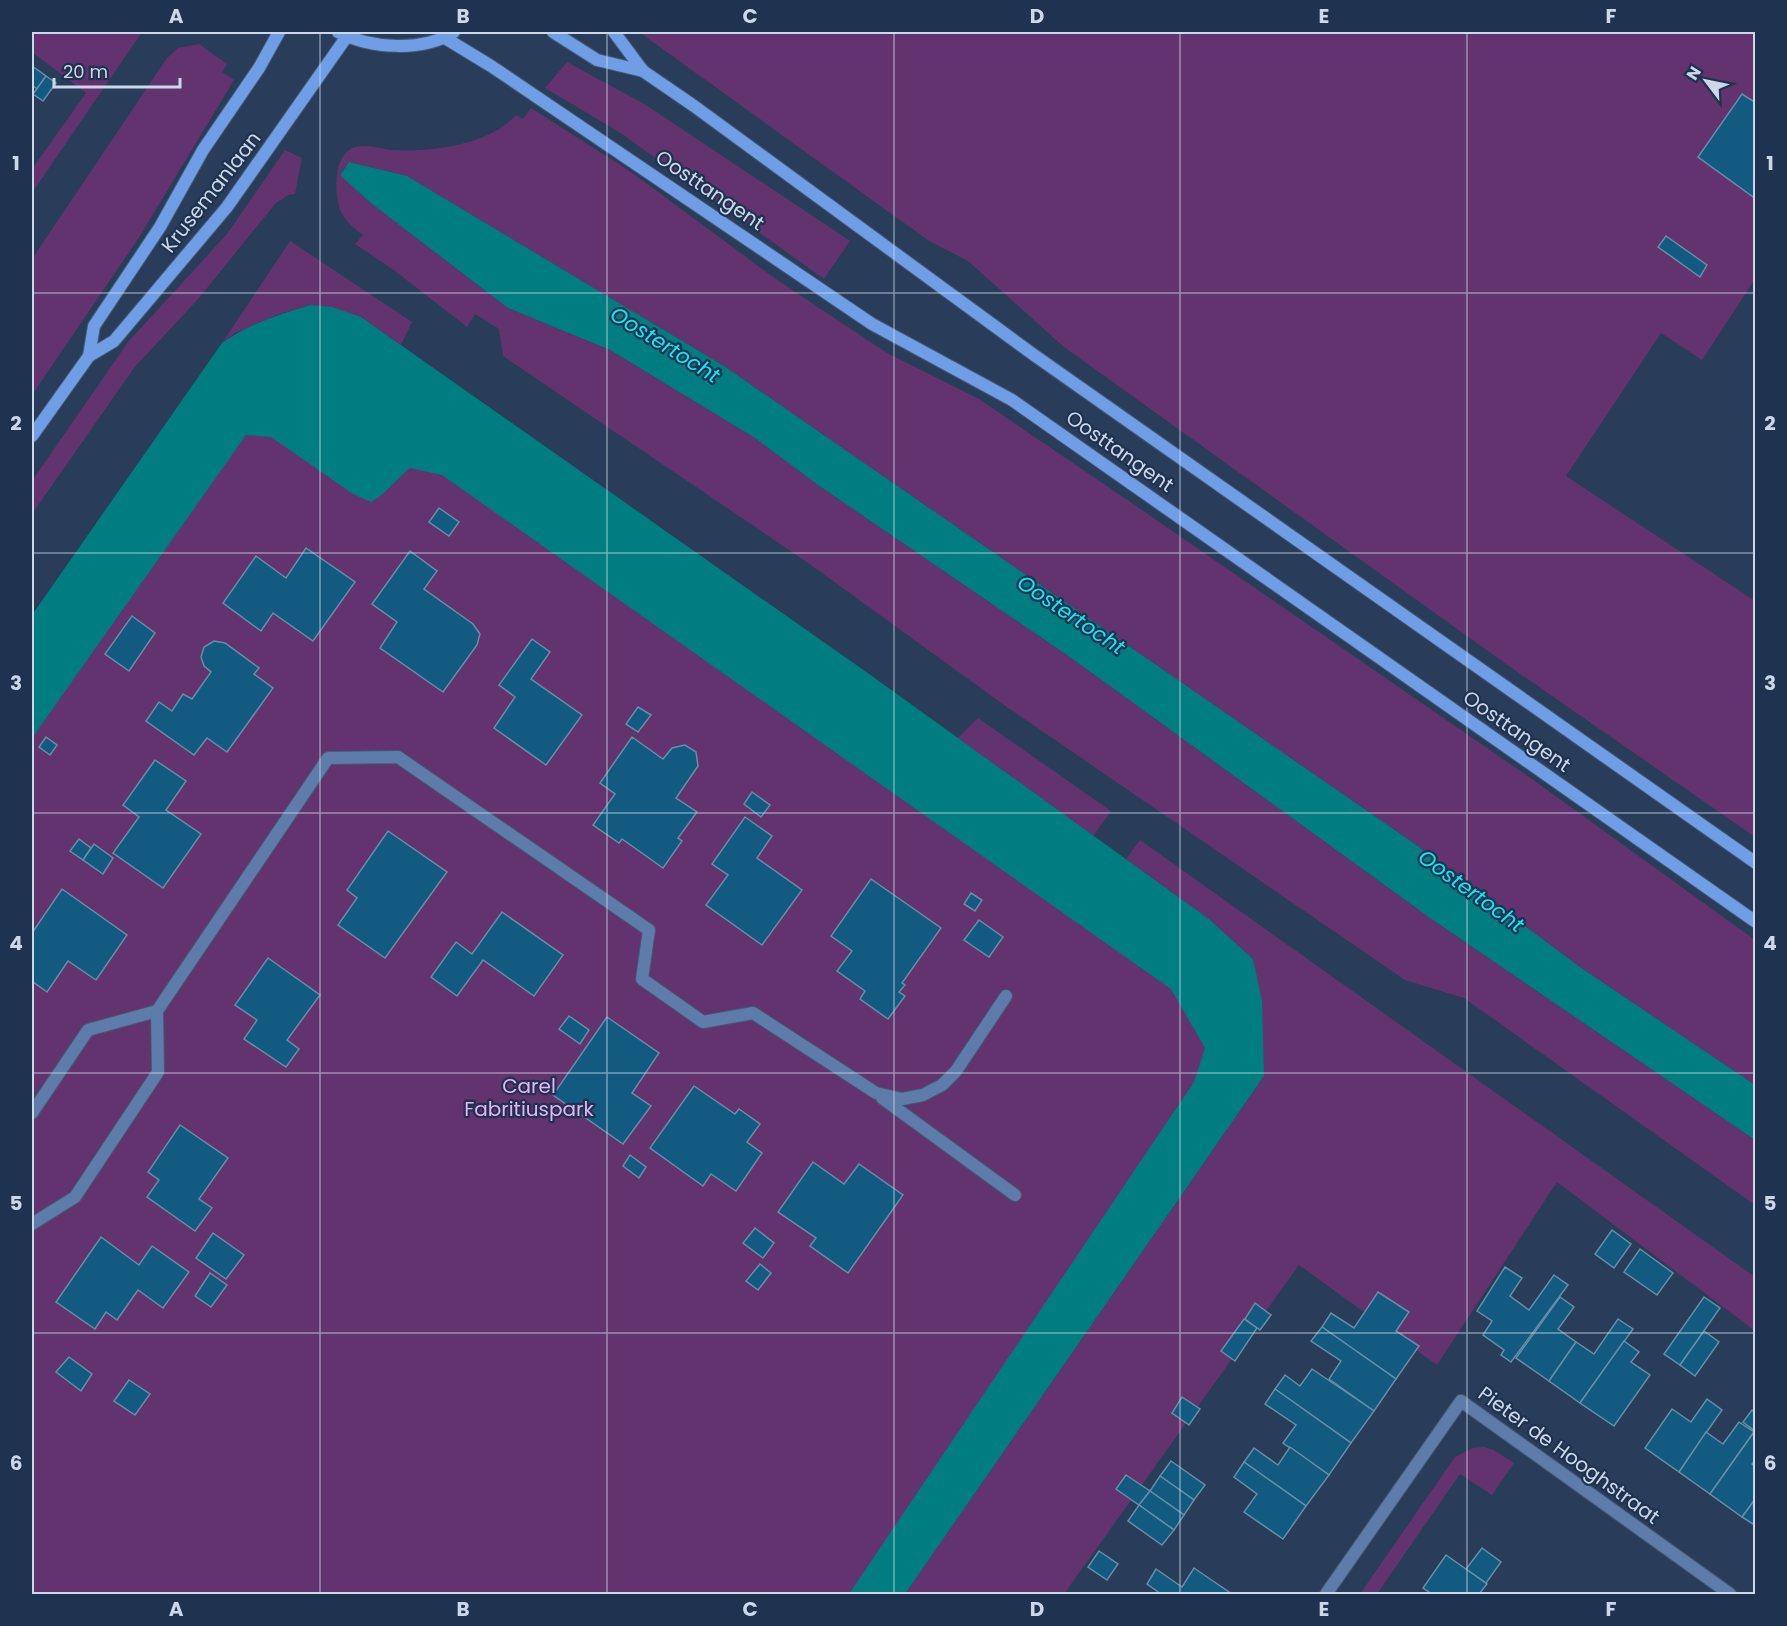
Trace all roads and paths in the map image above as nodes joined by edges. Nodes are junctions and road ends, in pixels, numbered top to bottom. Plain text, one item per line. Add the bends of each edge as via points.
1 (279, 32) edge
2 (553, 32) edge
3 (614, 32) edge
4 (345, 33) edge
5 (449, 35) edge
6 (643, 71) junction
7 (89, 356) junction
8 (32, 436) edge
9 (1755, 863) edge
10 (1755, 922) edge
11 (1006, 996) dead end
12 (157, 1011) junction
13 (876, 1093) junction
14 (32, 1113) edge
15 (1016, 1195) dead end
16 (32, 1224) edge
17 (1326, 1594) edge
18 (1730, 1594) edge

1 - 7 main road, Krusemanlaan via 203,150 160,227 94,326
2 - 6 main road, Oosttangent via 597,60
3 - 6 main road, Oosttangent
4 - 5 main road via 374,43 402,45 424,45
4 - 7 main road, Krusemanlaan via 227,207 114,341
5 - 10 main road, Oosttangent via 872,324 1012,400
6 - 9 main road, Oosttangent via 1034,355
7 - 8 main road, Krusemanlaan
11 - 13 street via 956,1071 942,1085 902,1100
12 - 13 street via 328,758 398,757 649,930 642,979 703,1022 753,1013
12 - 14 street via 88,1030
12 - 16 street via 158,1072 75,1197
13 - 15 street
17 - 18 street, Pieter de Hooghstraat via 1461,1401

